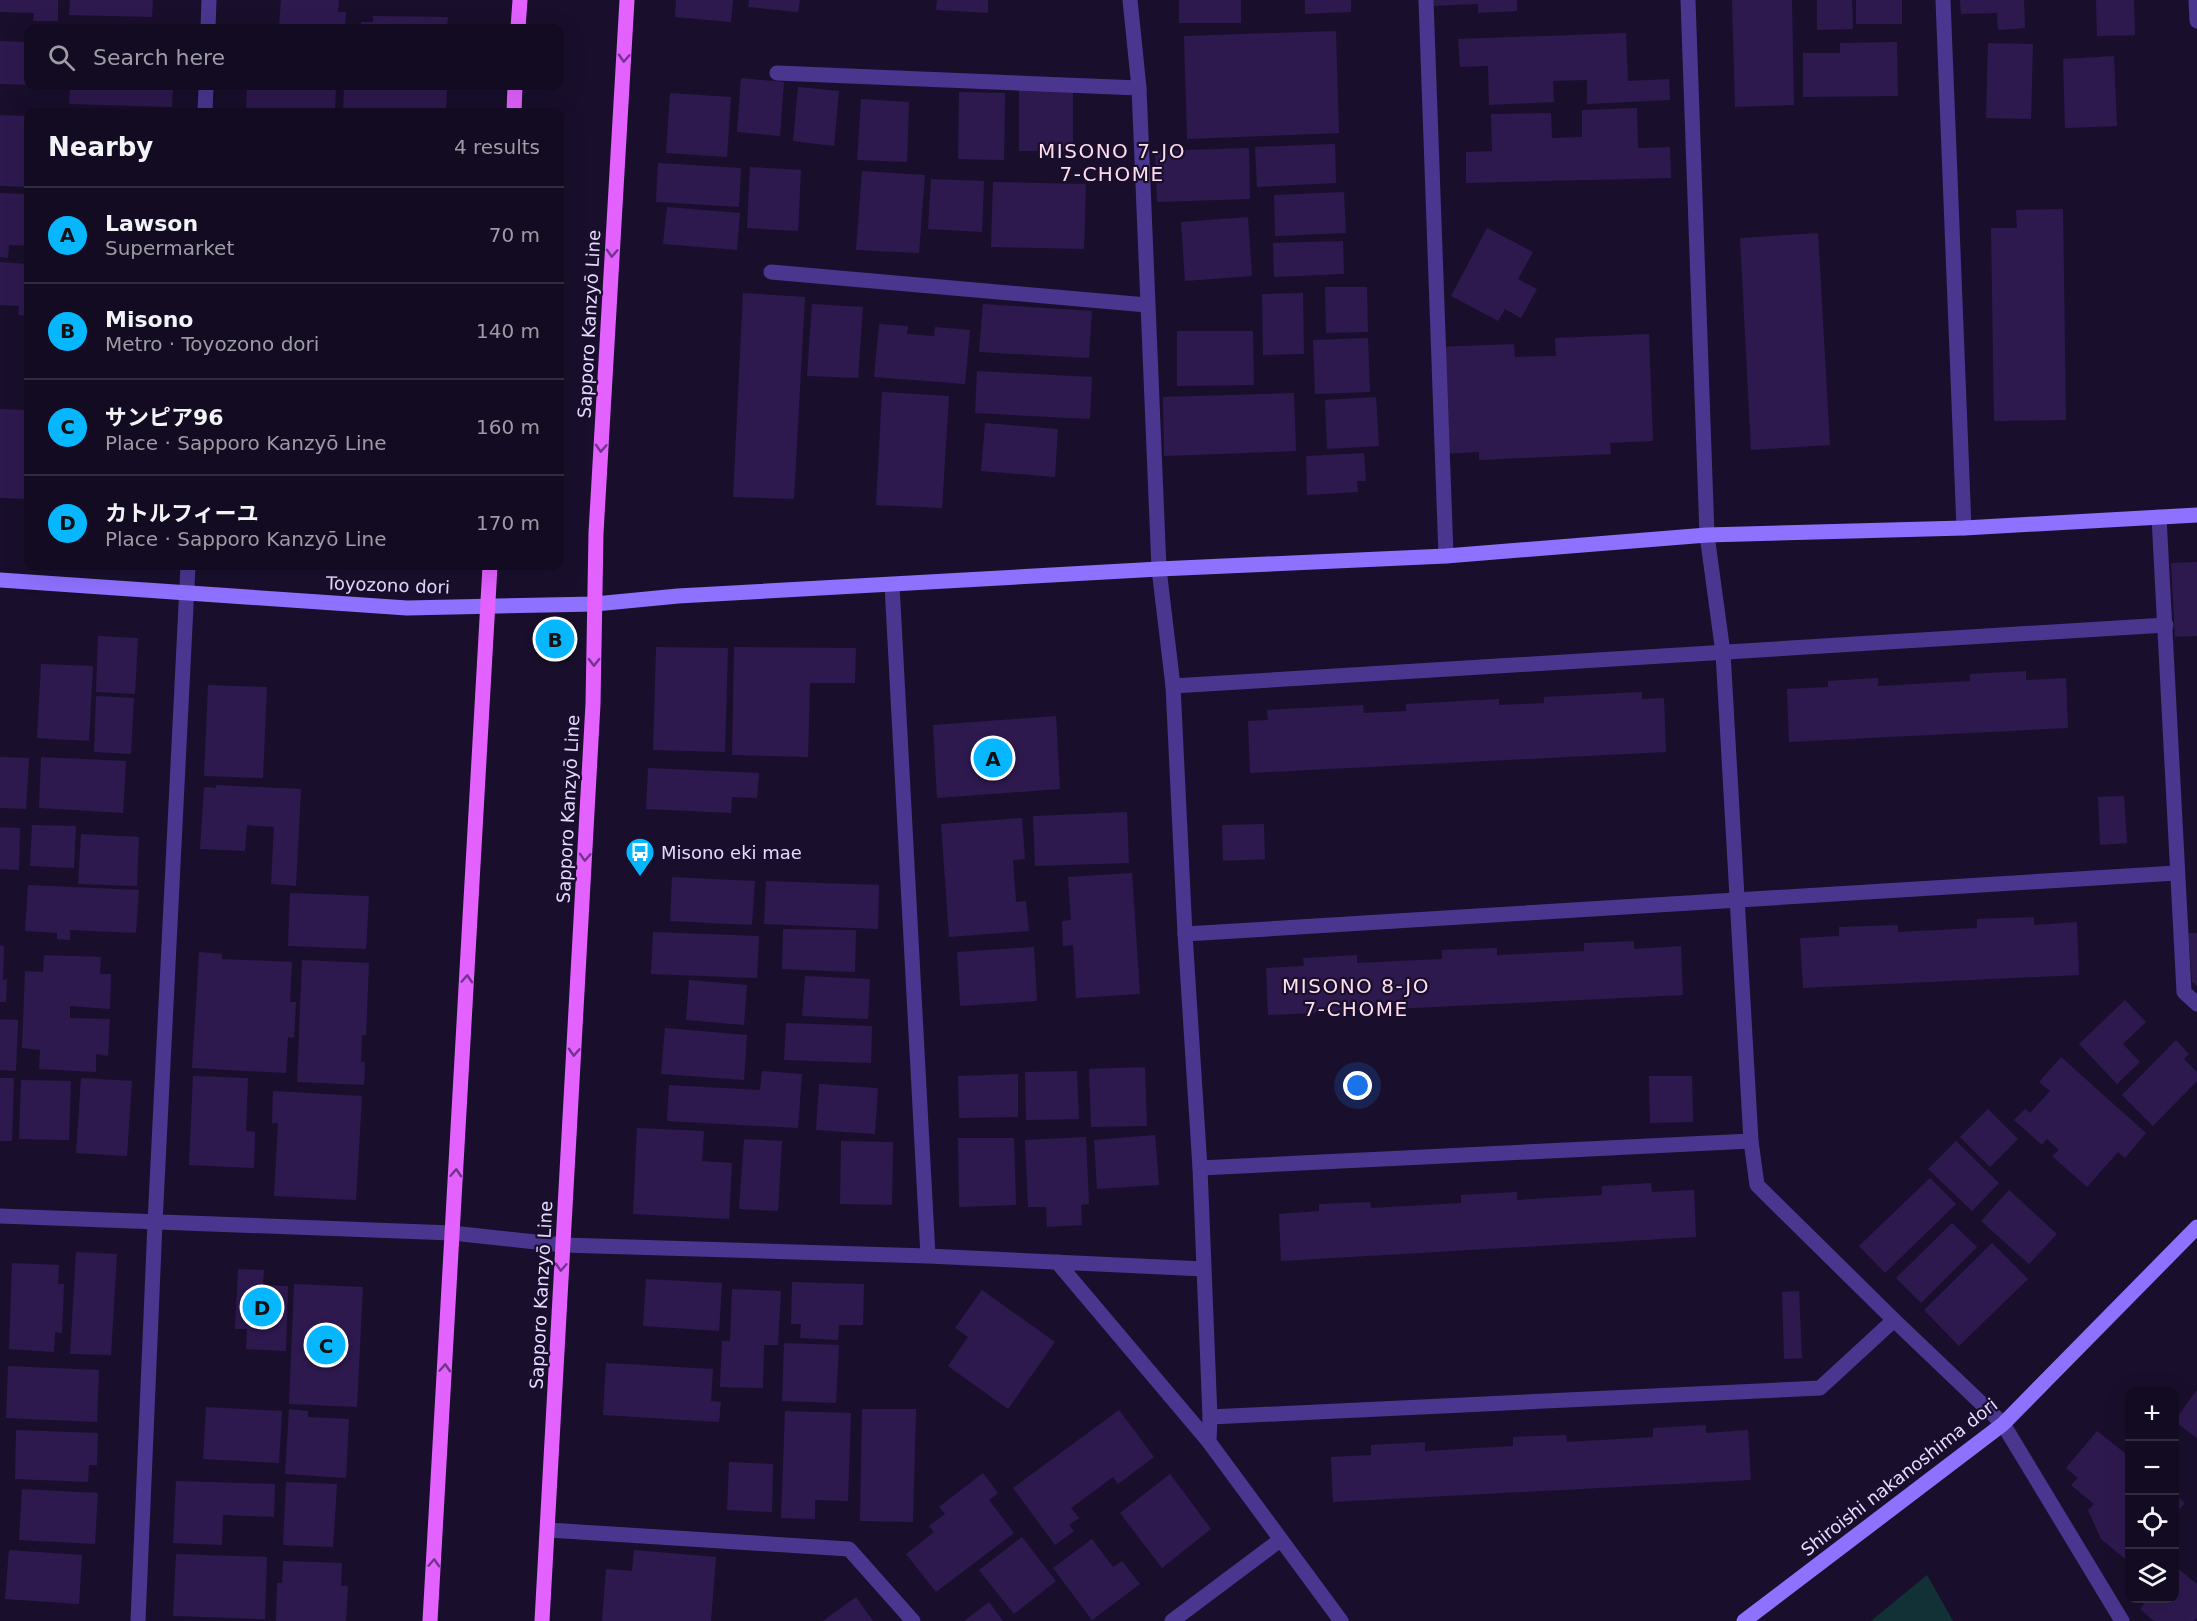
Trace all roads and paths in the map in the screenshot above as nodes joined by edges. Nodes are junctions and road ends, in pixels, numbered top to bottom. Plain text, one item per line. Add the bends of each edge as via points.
1 (209, 0) edge
2 (520, 0) edge
3 (627, 0) edge
4 (1130, 0) edge
5 (1426, 0) edge
6 (1688, 0) edge
7 (1942, 0) edge
8 (2196, 0) edge
9 (2197, 21) edge
10 (208, 24) edge
11 (518, 24) edge
12 (777, 73) dead end
13 (1139, 88) junction
14 (206, 90) edge
15 (515, 90) edge
16 (205, 108) edge
17 (514, 108) edge
18 (771, 272) dead end
19 (1147, 305) junction
20 (2197, 515) edge
21 (2159, 517) junction
22 (1964, 528) junction
23 (1707, 535) junction
24 (1446, 556) junction
25 (1159, 569) junction
26 (188, 570) edge
27 (490, 570) edge
28 (0, 580) edge
29 (892, 585) junction
30 (187, 592) junction
31 (595, 604) junction
32 (488, 606) junction
33 (2166, 625) junction
34 (1723, 653) junction
35 (1173, 686) junction
36 (2176, 873) junction
37 (1737, 901) junction
38 (1185, 934) junction
39 (2197, 1004) edge
40 (1751, 1141) junction
41 (1200, 1168) junction
42 (0, 1216) edge
43 (155, 1223) junction
44 (2197, 1227) edge
45 (452, 1233) junction
46 (563, 1245) junction
47 (928, 1256) junction
48 (1057, 1262) junction
49 (1204, 1269) junction
50 (1894, 1320) junction
51 (1210, 1417) junction
52 (2003, 1424) junction
53 (1209, 1442) junction
54 (548, 1530) junction
55 (1280, 1540) junction
56 (138, 1621) edge
57 (430, 1621) edge
58 (542, 1621) edge
59 (913, 1621) edge
60 (1172, 1621) edge
61 (1341, 1621) edge
62 (1743, 1621) edge
63 (2122, 1621) edge

1 - 10 street
2 - 11 main road
3 -> 31 main road, Sapporo Kanzyō Line
4 - 13 street
5 - 24 street
6 - 23 street
7 - 22 street
8 - 9 street
12 - 13 street
13 - 19 street
14 - 16 street
15 - 17 main road
18 - 19 street
19 - 25 street
20 - 21 street, Toyozono dori
21 - 22 street, Toyozono dori
21 - 33 street
22 - 23 street, Toyozono dori
23 - 24 street, Toyozono dori
23 - 34 street
24 - 25 street, Toyozono dori
25 - 29 street, Toyozono dori
25 - 35 street
26 - 30 street
27 - 32 main road
28 - 30 street, Toyozono dori
29 - 31 street, Toyozono dori
29 - 47 street
30 - 32 street, Toyozono dori via 407,608
30 - 43 street
31 - 32 street, Toyozono dori
31 -> 46 main road, Sapporo Kanzyō Line via 594,704
45 -> 32 main road
33 - 34 street
33 - 36 street
34 - 35 street
34 - 37 street
35 - 38 street
36 - 37 street
36 - 39 street via 2184,992
37 - 38 street
37 - 40 street
38 - 41 street
40 - 41 street
40 - 50 street via 1757,1185
41 - 49 street
42 - 43 street
43 - 45 street
43 - 56 street
44 - 52 street, Shiroishi nakanoshima dori
45 - 46 street
57 -> 45 main road
46 - 47 street
46 -> 54 main road, Sapporo Kanzyō Line
47 - 48 street
48 - 49 street
48 - 53 street
49 - 51 street
50 - 51 street via 1820,1388
50 - 52 street
51 - 53 street
52 - 62 street, Shiroishi nakanoshima dori
52 - 63 street
53 - 55 street
54 - 58 main road, Sapporo Kanzyō Line
54 - 59 street via 849,1549
55 - 60 street
55 - 61 street

